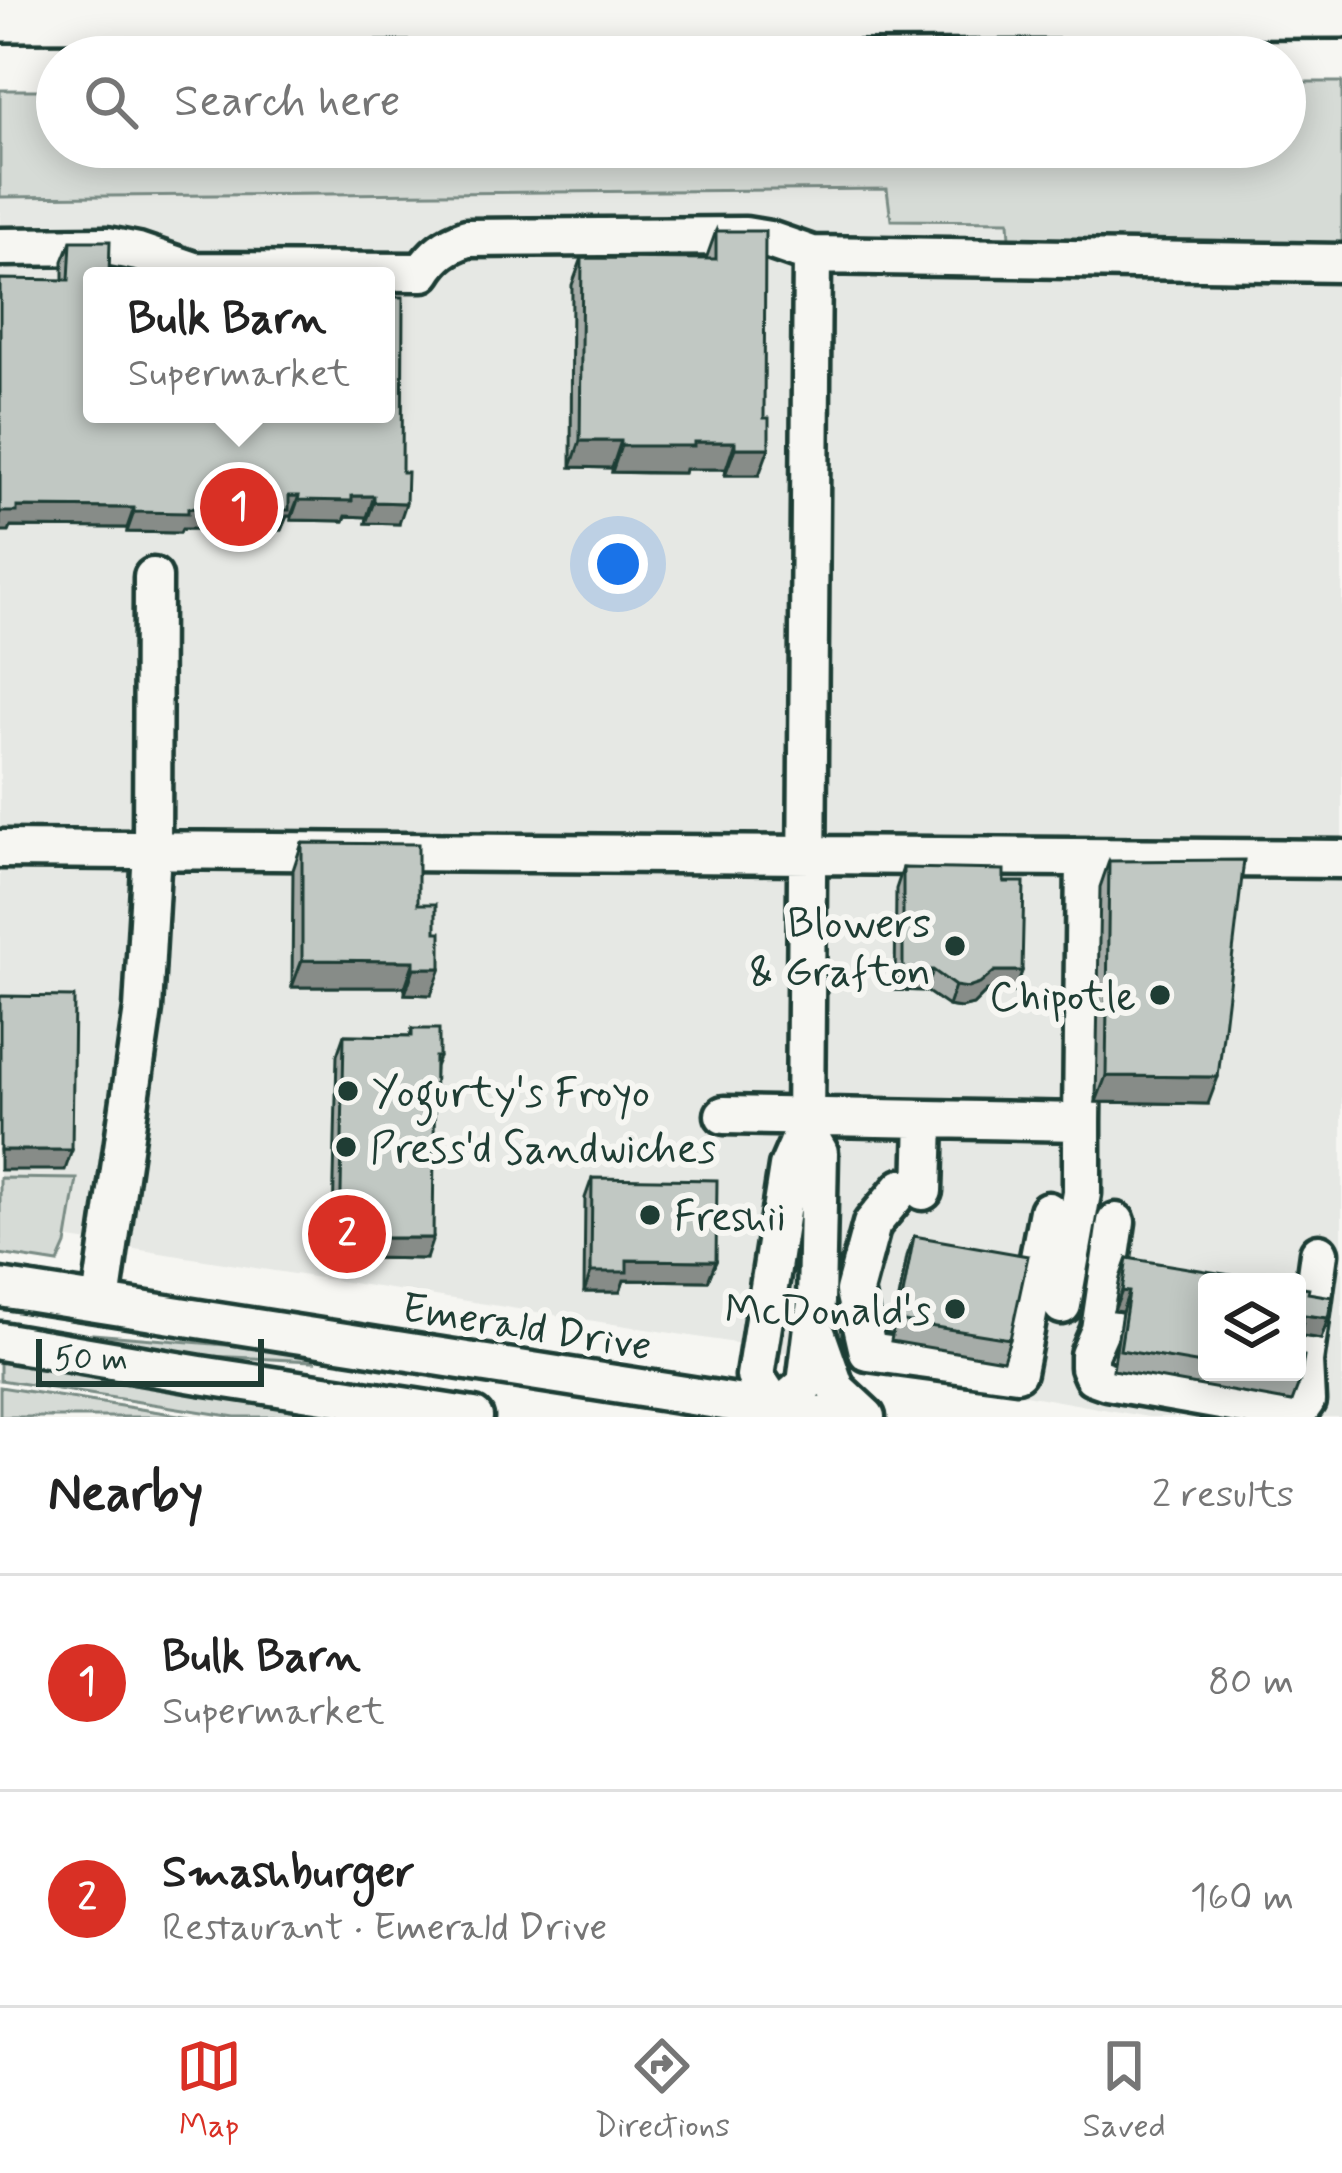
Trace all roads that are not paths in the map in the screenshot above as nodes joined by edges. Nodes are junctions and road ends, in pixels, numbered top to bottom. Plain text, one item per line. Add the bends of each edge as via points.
1 (1342, 11) edge
2 (0, 15) edge
3 (0, 247) edge
4 (812, 254) junction
5 (1342, 262) edge
6 (179, 267) edge
7 (395, 272) edge
8 (153, 577) dead end
9 (0, 850) edge
10 (152, 851) junction
11 (808, 856) junction
12 (1085, 858) junction
13 (1342, 860) edge
14 (724, 1115) dead end
15 (925, 1119) junction
16 (805, 1122) junction
17 (1082, 1122) junction
18 (1048, 1211) dead end
19 (1116, 1222) dead end
20 (1319, 1253) dead end
21 (0, 1288) edge
22 (101, 1302) junction
23 (1062, 1305) dead end
24 (814, 1325) junction
25 (0, 1341) edge
26 (776, 1413) edge
27 (474, 1417) edge
28 (826, 1417) edge
29 (866, 1417) edge

1 - 2 highway
3 - 6 street via 107,246
4 - 5 street
4 - 7 street via 745,236 467,238 448,245 423,272
4 - 11 street
8 - 10 street
9 - 10 street
10 - 11 street
10 - 22 street via 143,1009
11 - 12 street
11 - 16 street
12 - 13 street
12 - 17 street
14 - 16 street
15 - 16 street
15 - 17 street
15 - 18 street via 912,1190 872,1224 854,1291 868,1352 1017,1372
16 - 24 street via 819,1152
16 - 26 street via 788,1167 755,1376
17 - 23 street via 1082,1193
19 - 20 street via 1089,1355 1094,1376 1278,1411 1306,1401
21 - 22 street, Emerald Drive
22 - 26 street, Emerald Drive
24 - 26 street via 806,1384
24 - 29 street via 836,1389
25 - 27 street
26 - 28 street, Emerald Drive

